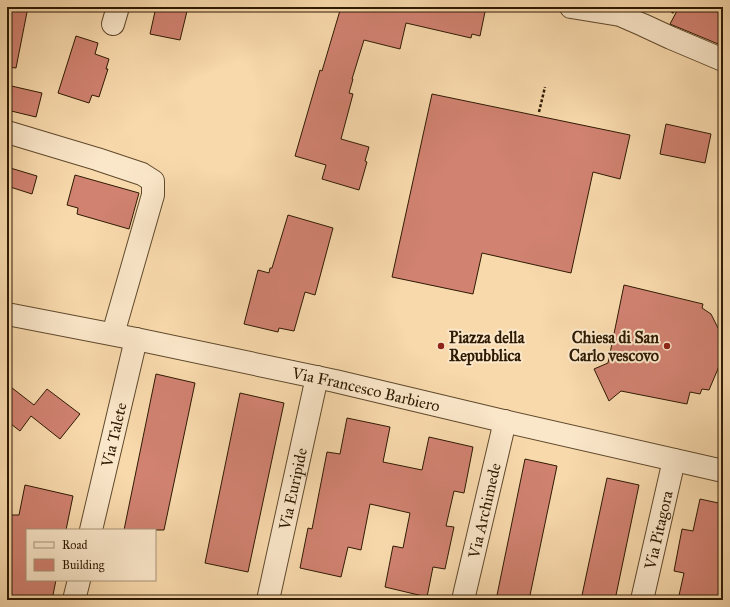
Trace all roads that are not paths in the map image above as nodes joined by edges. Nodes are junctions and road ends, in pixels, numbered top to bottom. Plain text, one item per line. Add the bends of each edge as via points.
1 (571, 7) edge
2 (723, 60) edge
3 (7, 132) edge
4 (7, 314) edge
5 (113, 334) junction
6 (136, 338) junction
7 (317, 377) junction
8 (505, 421) junction
9 (674, 460) junction
10 (723, 471) edge
11 (91, 529) edge
12 (79, 581) edge
13 (74, 600) edge
14 (268, 600) edge
15 (463, 600) edge
16 (642, 600) edge

1 - 2 street via 620,15
3 - 5 street via 142,174 153,181 153,195
4 - 5 street, Via Francesco Barbiero
5 - 6 street, Via Francesco Barbiero
6 - 7 street, Via Francesco Barbiero
6 - 11 street, Via Talete
7 - 8 street, Via Francesco Barbiero
7 - 14 street, Via Euripide
8 - 9 street, Via Francesco Barbiero
8 - 15 street, Via Archimede
9 - 10 street, Via Francesco Barbiero
9 - 16 street, Via Pitagora
12 - 13 street

